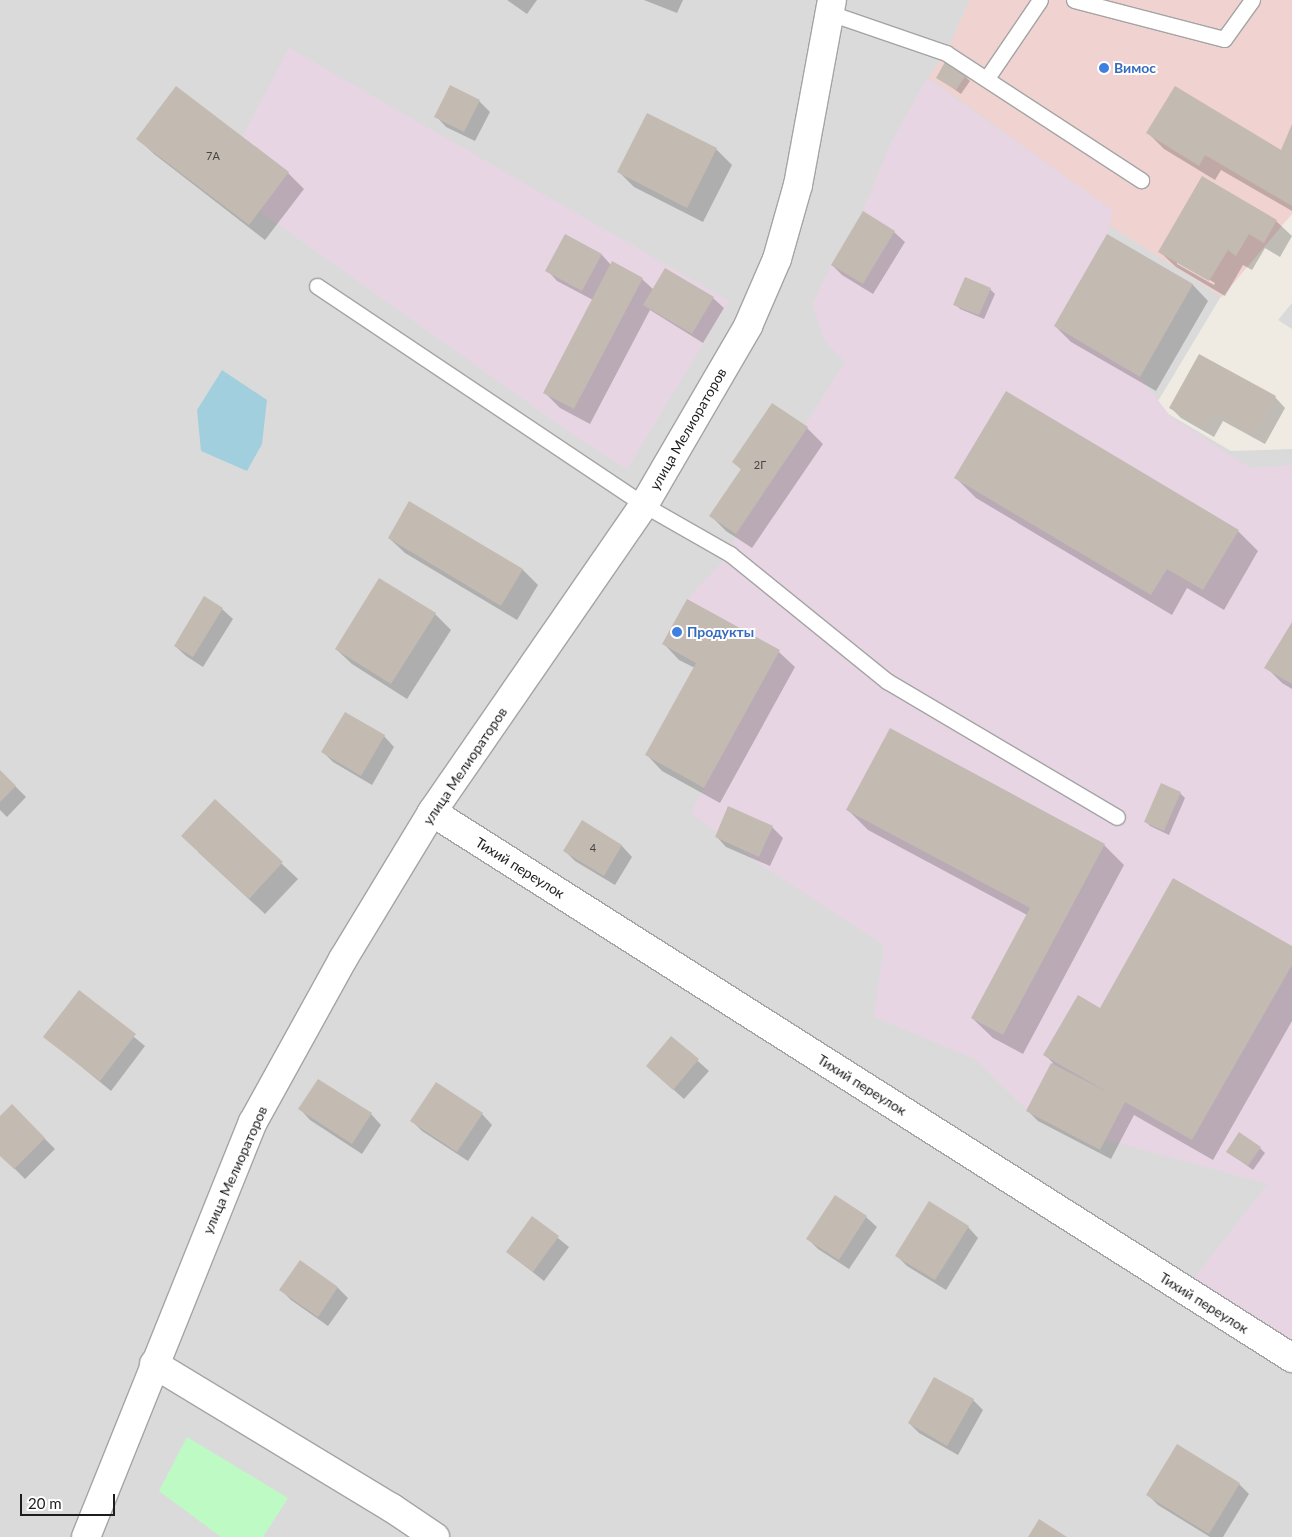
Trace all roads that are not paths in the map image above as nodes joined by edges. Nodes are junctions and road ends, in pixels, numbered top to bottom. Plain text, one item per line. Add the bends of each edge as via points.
1 (1040, 0) edge
2 (1074, 0) edge
3 (1252, 0) edge
4 (831, 6) edge
5 (987, 78) junction
6 (1142, 180) dead end
7 (317, 286) dead end
8 (644, 505) junction
9 (432, 812) junction
10 (1117, 818) dead end
11 (1292, 1358) edge
12 (154, 1364) junction
13 (86, 1537) edge
14 (435, 1537) edge

1 - 5 lane
2 - 3 lane via 1224,39
4 - 5 lane via 946,53
4 - 8 street, улица Мелиораторов via 798,185 777,259 748,326
5 - 6 lane
7 - 8 lane
8 - 9 street, улица Мелиораторов
8 - 10 lane via 730,554 887,681
9 - 11 street, Тихий переулок
9 - 12 street, улица Мелиораторов via 343,959 253,1122
12 - 13 street, улица Мелиораторов
12 - 14 street

